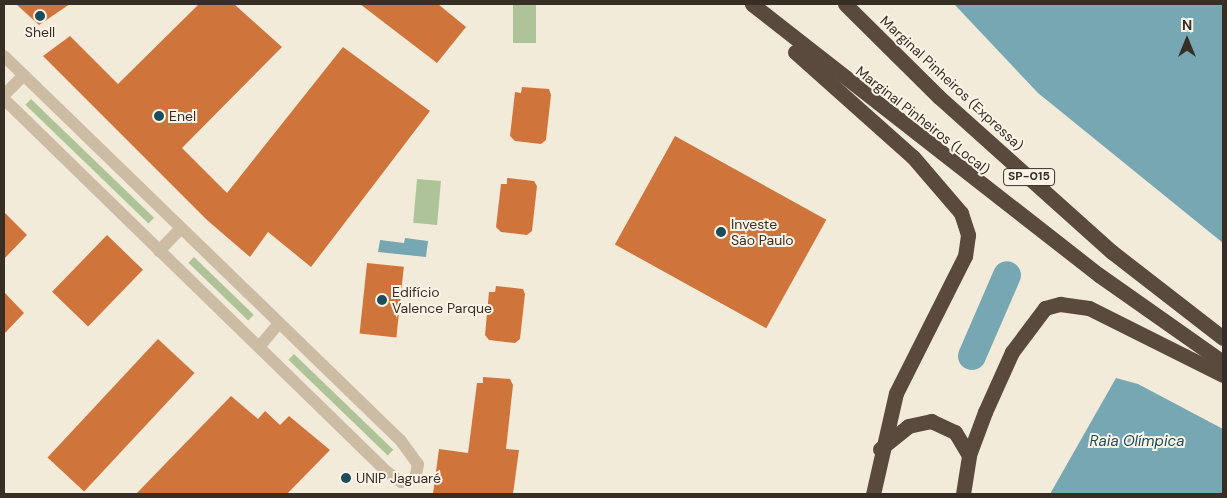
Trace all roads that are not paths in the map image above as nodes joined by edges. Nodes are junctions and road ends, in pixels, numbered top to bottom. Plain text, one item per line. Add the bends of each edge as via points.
1 (752, 4) edge
2 (845, 4) edge
3 (763, 14) junction
4 (4, 56) edge
5 (24, 75) junction
6 (4, 95) edge
7 (4, 100) edge
8 (181, 228) junction
9 (159, 250) junction
10 (279, 323) junction
11 (1223, 338) edge
12 (258, 347) junction
13 (1223, 362) edge
14 (1223, 376) edge
15 (880, 448) junction
16 (968, 454) junction
17 (873, 494) edge
18 (964, 494) edge

1 - 3 highway, Marginal Pinheiros (Local)
2 - 11 highway, Marginal Pinheiros (Expressa) / SP-015 via 939,97 1104,245
3 - 13 highway, Marginal Pinheiros (Local) via 1099,275
3 - 15 highway via 792,50 913,157 966,224 965,256 896,393
4 - 5 street
5 - 6 street
5 - 8 street
7 - 9 street
8 - 9 street
8 - 10 street
9 - 12 street
10 - 12 street
10 - 12 street via 401,441 418,464 415,479 396,480
14 - 16 highway via 1089,308 1060,304 1045,308 1012,352
15 - 16 highway via 908,426 931,421 955,432
15 - 17 highway
16 - 18 highway

